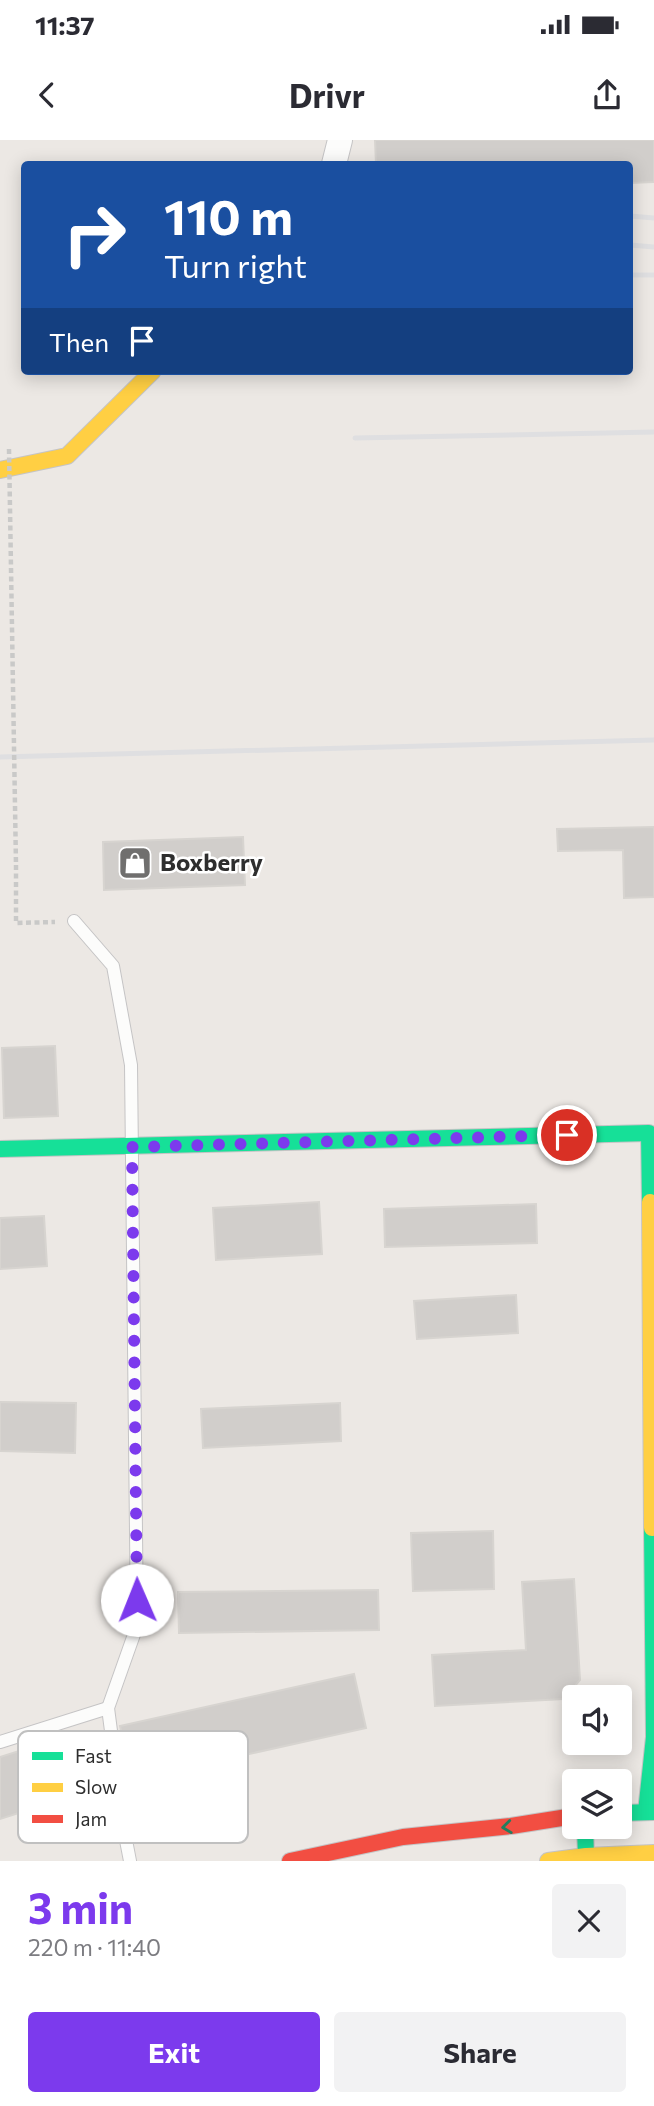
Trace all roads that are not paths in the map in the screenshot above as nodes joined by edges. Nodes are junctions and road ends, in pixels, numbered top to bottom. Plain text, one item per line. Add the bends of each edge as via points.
1 (340, 140) edge
2 (335, 161) edge
3 (149, 375) edge
4 (0, 470) edge
5 (74, 921) road end
6 (651, 1133) edge
7 (132, 1147) junction
8 (0, 1149) edge
9 (108, 1708) junction
10 (35, 1731) edge
11 (111, 1731) edge
12 (18, 1736) edge
13 (0, 1742) edge
14 (650, 1812) edge
15 (632, 1813) edge
16 (562, 1818) edge
17 (585, 1839) edge
18 (127, 1843) edge
19 (654, 1853) edge
20 (585, 1858) edge
21 (130, 1861) edge
22 (290, 1861) edge
23 (548, 1861) edge

1 - 2 street
3 - 4 street via 67,456
5 - 7 lane via 113,966 131,1065
6 - 7 street
6 - 14 street via 654,1737
7 - 8 street
7 - 9 lane via 137,1626
9 - 10 lane
9 - 11 lane
12 - 13 lane
14 - 15 street
16 -> 22 street via 402,1837
17 - 20 street
18 - 21 lane
19 - 20 street
20 - 23 street

